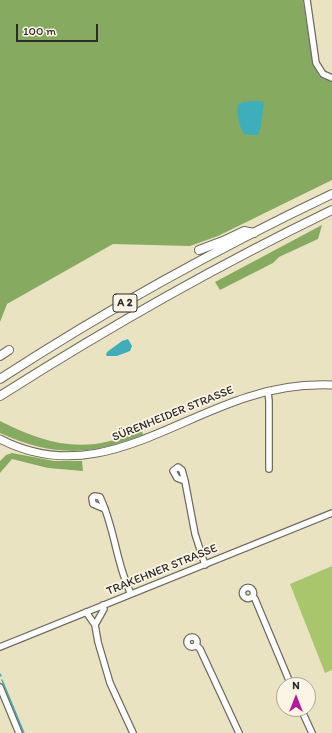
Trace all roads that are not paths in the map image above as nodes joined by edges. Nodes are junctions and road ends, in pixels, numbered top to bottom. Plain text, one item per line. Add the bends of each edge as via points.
1 (307, 0) edge
2 (332, 78) edge
3 (332, 194) edge
4 (332, 210) edge
5 (254, 233) junction
6 (198, 250) dead end
7 (9, 350) dead end
8 (0, 356) edge
9 (0, 379) edge
10 (332, 385) edge
11 (268, 392) junction
12 (0, 396) edge
13 (1, 441) edge
14 (268, 469) dead end
15 (185, 482) dead end
16 (105, 509) dead end
17 (332, 513) edge
18 (205, 565) junction
19 (130, 594) junction
20 (253, 596) dead end
21 (103, 605) junction
22 (86, 612) junction
23 (95, 625) junction
24 (196, 645) dead end
25 (0, 647) edge
26 (288, 677) edge
27 (0, 687) edge
28 (305, 717) edge
29 (19, 733) edge
30 (133, 733) edge
31 (239, 733) edge
32 (312, 733) edge

1 - 2 street via 316,63 323,74
3 - 5 highway, A 2
4 - 12 highway, A 2 via 182,287
5 - 6 highway via 244,231
5 - 9 highway, A 2 via 89,324
7 - 8 highway
10 - 11 main road, SÜRENHEIDER STRASSE
11 - 13 main road, SÜRENHEIDER STRASSE via 248,396 138,442 109,451 54,455
11 - 14 street
15 - 18 street via 195,534
16 - 19 street via 124,582
17 - 18 street, TRAKEHNER STRASSE
18 - 19 street, TRAKEHNER STRASSE
19 - 21 street, TRAKEHNER STRASSE
20 - 26 street
21 - 22 street, TRAKEHNER STRASSE
21 - 23 street via 104,609
22 - 23 street
22 - 25 street, TRAKEHNER STRASSE
23 - 30 street via 110,683
24 - 31 street
27 - 29 street
28 - 32 street

